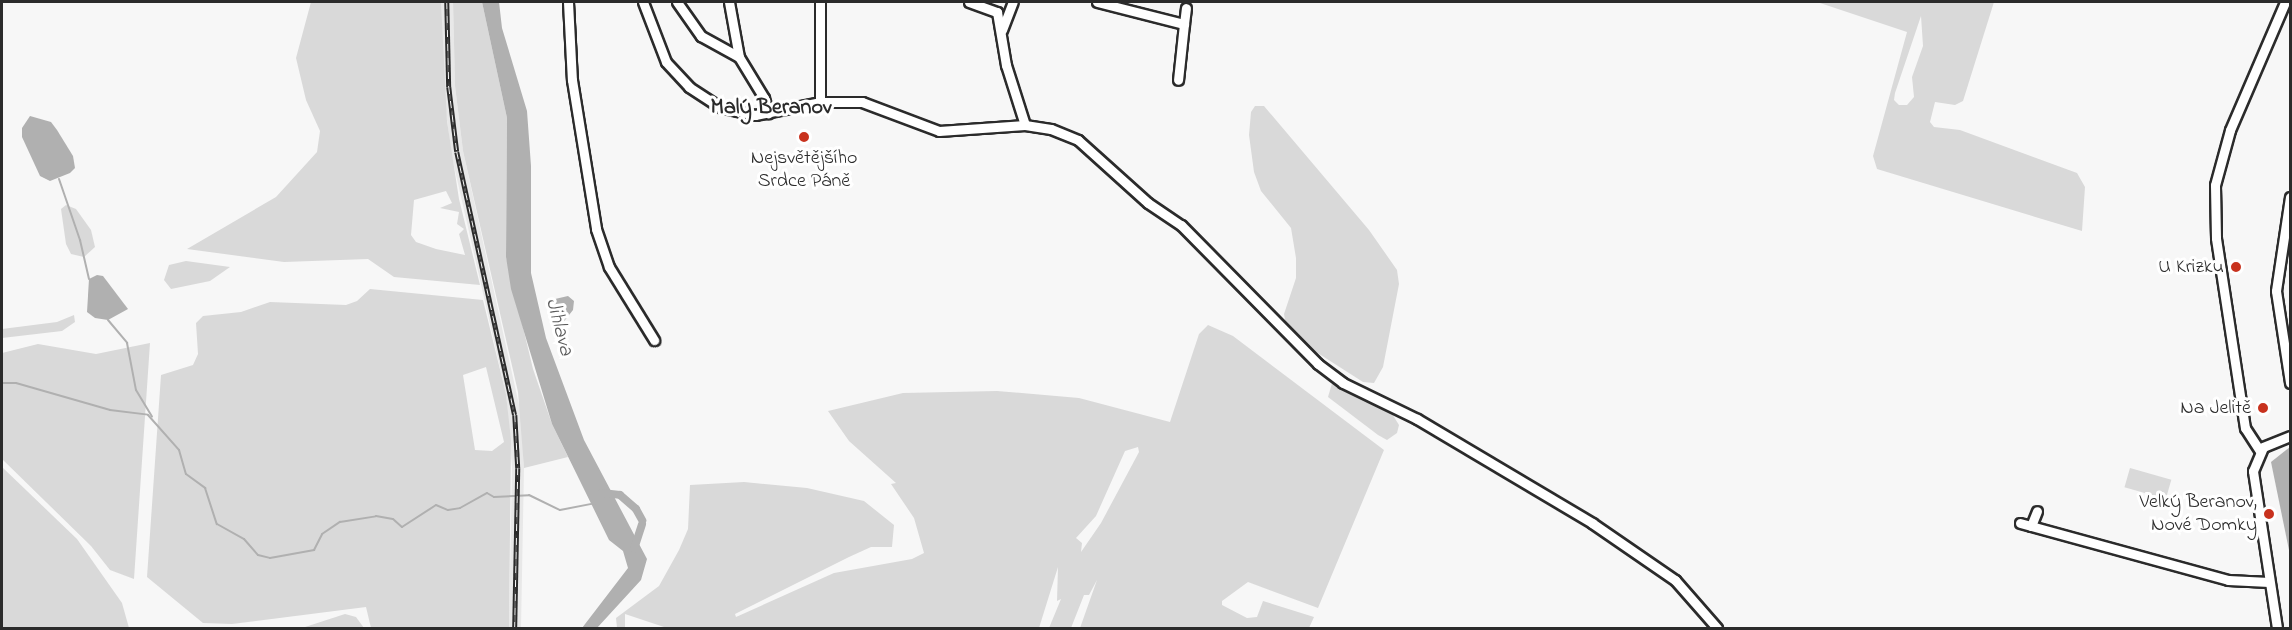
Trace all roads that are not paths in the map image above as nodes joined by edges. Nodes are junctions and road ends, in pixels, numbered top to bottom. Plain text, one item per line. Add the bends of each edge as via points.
1 (568, 2) edge
2 (643, 2) edge
3 (677, 2) edge
4 (729, 2) edge
5 (820, 2) edge
6 (969, 2) edge
7 (1013, 2) edge
8 (1097, 2) edge
9 (2285, 2) edge
10 (1186, 8) dead end
11 (1184, 24) junction
12 (1002, 30) junction
13 (739, 57) junction
14 (1178, 80) dead end
15 (820, 102) junction
16 (768, 113) junction
17 (1025, 125) junction
18 (2290, 196) edge
19 (654, 340) dead end
20 (2290, 383) edge
21 (2290, 436) edge
22 (2260, 451) junction
23 (2037, 511) dead end
24 (2020, 523) dead end
25 (2031, 526) junction
26 (2269, 582) junction
27 (1717, 628) edge
28 (2277, 628) edge

1 - 19 street via 572,80 596,229 609,267
2 - 16 street via 659,49 677,76 720,107
3 - 13 street via 701,36
4 - 13 street
5 - 15 street
6 - 12 street via 993,8
7 - 12 street
8 - 11 street
9 - 22 street via 2230,130 2215,185 2216,238 2245,428
10 - 11 street
11 - 14 street
12 - 17 street via 1006,65
13 - 16 street via 757,84
15 - 16 street
15 - 17 street via 861,102 948,133
17 - 27 street via 1068,135 1086,146 1148,203 1182,225 1295,344 1326,370 1418,419 1592,523 1675,580
18 - 20 street via 2276,291
21 - 22 street via 2269,443
22 - 26 street via 2253,471
23 - 25 street
24 - 25 street
25 - 26 street via 2228,580
26 - 28 street

